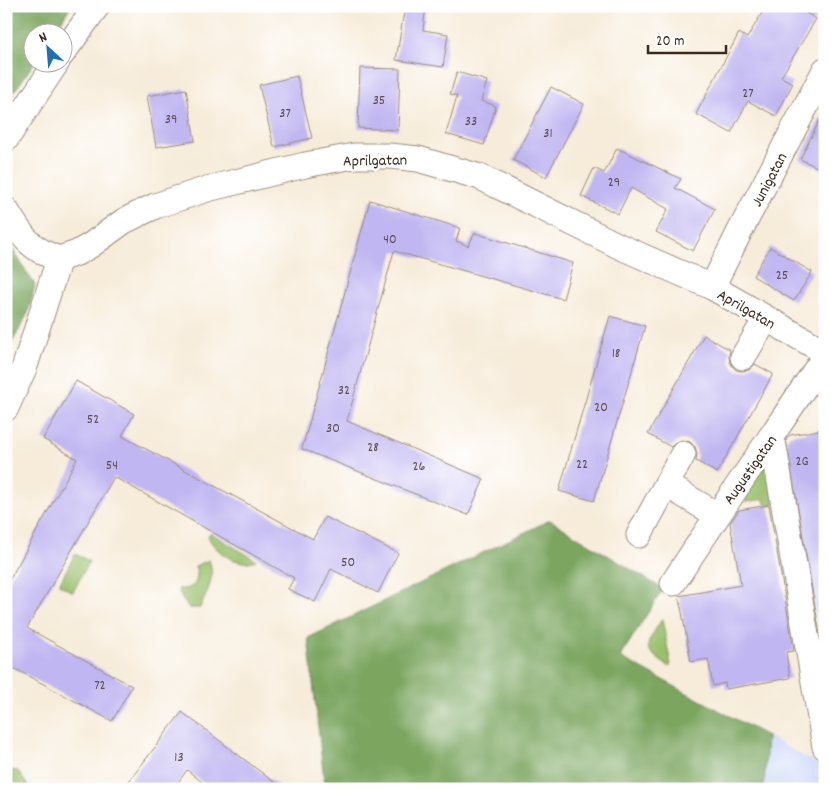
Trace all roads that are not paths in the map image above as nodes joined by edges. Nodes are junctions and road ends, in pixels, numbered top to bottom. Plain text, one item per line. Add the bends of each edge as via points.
1 (97, 6) edge
2 (72, 40) edge
3 (825, 70) edge
4 (50, 72) edge
5 (6, 139) edge
6 (6, 210) edge
7 (59, 259) junction
8 (712, 288) junction
9 (766, 319) junction
10 (825, 354) edge
11 (743, 358) dead end
12 (6, 408) edge
13 (768, 444) junction
14 (683, 454) dead end
15 (667, 486) junction
16 (717, 515) junction
17 (639, 535) dead end
18 (674, 583) dead end
19 (825, 747) edge

1 - 2 street
3 - 8 street, Junigatan
4 - 5 street
6 - 7 street via 31,246
7 - 8 street, Aprilgatan via 84,249 124,221 155,206 206,189 354,156 390,156 418,159 480,178
7 - 12 street via 25,366
8 - 9 street, Aprilgatan
9 - 10 street, Aprilgatan
9 - 11 street
10 - 13 street, Augustigatan
13 - 16 street, Augustigatan
13 - 19 street via 774,447
14 - 15 street
15 - 16 street
15 - 17 street
16 - 18 street, Augustigatan

